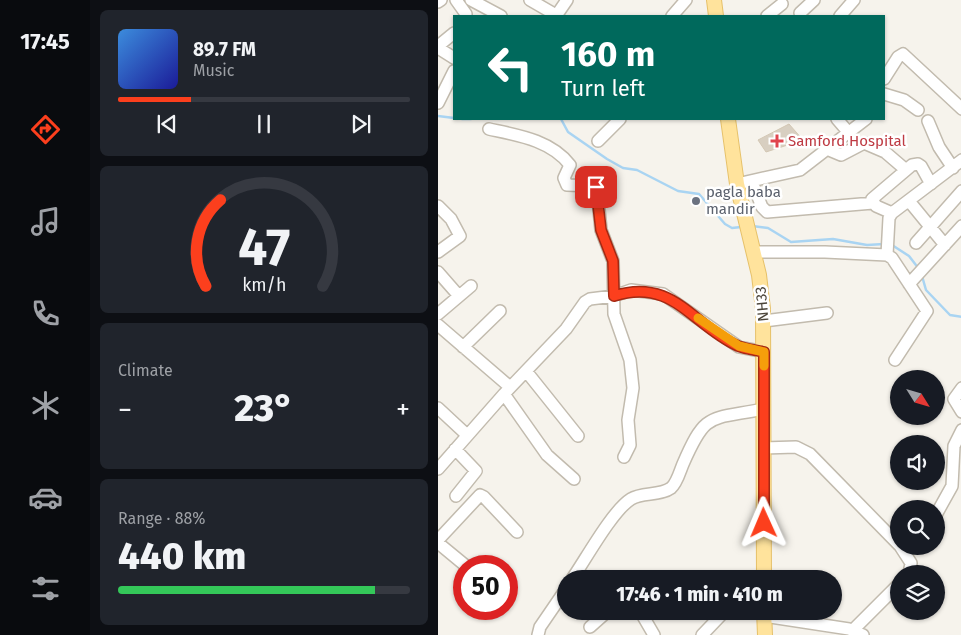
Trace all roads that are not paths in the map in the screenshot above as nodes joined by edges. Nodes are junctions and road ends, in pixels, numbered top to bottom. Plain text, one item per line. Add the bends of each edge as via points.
1 (441, 0) edge
2 (456, 0) edge
3 (471, 0) edge
4 (530, 0) edge
5 (567, 0) edge
6 (686, 0) edge
7 (715, 0) edge
8 (814, 0) edge
9 (854, 0) edge
10 (438, 2) edge
11 (782, 4) dead end
12 (800, 13) dead end
13 (465, 15) edge
14 (499, 15) edge
15 (554, 15) edge
16 (557, 15) edge
17 (673, 15) edge
18 (716, 15) edge
19 (769, 15) edge
20 (841, 15) edge
21 (453, 34) edge
22 (438, 47) edge
23 (453, 57) edge
24 (453, 73) edge
25 (885, 78) edge
26 (885, 94) edge
27 (438, 103) edge
28 (960, 106) edge
29 (918, 110) dead end
30 (619, 120) edge
31 (728, 120) edge
32 (838, 120) edge
33 (865, 120) edge
34 (928, 121) dead end
35 (489, 129) dead end
36 (849, 134) junction
37 (598, 141) dead end
38 (829, 150) junction
39 (962, 160) edge
40 (953, 168) junction
41 (906, 170) junction
42 (752, 182) junction
43 (737, 184) junction
44 (931, 184) junction
45 (962, 191) edge
46 (909, 201) junction
47 (872, 202) junction
48 (438, 206) edge
49 (892, 213) junction
50 (962, 226) edge
51 (930, 227) junction
52 (916, 243) dead end
53 (945, 245) junction
54 (888, 249) junction
55 (438, 252) edge
56 (754, 252) junction
57 (438, 272) edge
58 (917, 276) junction
59 (471, 286) dead end
60 (459, 296) junction
61 (614, 296) junction
62 (500, 311) dead end
63 (827, 313) dead end
64 (438, 314) edge
65 (764, 322) junction
66 (438, 324) edge
67 (442, 337) edge
68 (463, 347) junction
69 (764, 352) junction
70 (895, 360) dead end
71 (526, 371) junction
72 (962, 388) edge
73 (507, 391) junction
74 (438, 408) edge
75 (763, 409) junction
76 (962, 412) edge
77 (962, 430) edge
78 (467, 435) junction
79 (578, 436) dead end
80 (763, 448) junction
81 (455, 449) junction
82 (624, 457) dead end
83 (958, 464) edge
84 (438, 469) edge
85 (574, 479) dead end
86 (456, 496) dead end
87 (944, 500) edge
88 (517, 532) dead end
89 (890, 533) edge
90 (438, 542) edge
91 (453, 555) edge
92 (578, 570) edge
93 (764, 570) edge
94 (890, 595) edge
95 (557, 602) edge
96 (598, 620) edge
97 (645, 620) edge
98 (716, 620) edge
99 (764, 620) edge
100 (794, 620) edge
101 (590, 627) dead end
102 (858, 633) edge
103 (538, 635) edge
104 (654, 635) edge
105 (702, 635) edge
106 (764, 635) edge

1 - 10 street
2 - 13 street
3 - 13 street
3 - 14 street
4 - 15 street
5 - 16 street
6 - 17 street
7 - 18 main road
8 - 12 street
9 - 20 street
11 - 19 street
21 - 22 street
22 - 23 street
24 - 27 street
25 - 28 street via 898,56 904,54
26 - 29 street via 904,100
30 - 37 street
31 - 43 main road, NH33
32 - 36 street
33 - 36 street
34 - 40 street
35 - 61 street via 545,145 570,165 564,178 567,185 596,187 601,230 613,261
36 - 38 street
38 - 41 street via 841,155 864,142 885,152
38 - 42 street via 800,170
39 - 40 street
40 - 44 street
41 - 44 street via 918,164
41 - 47 street via 876,194
42 - 43 street
42 - 47 street via 767,212
43 - 56 main road, NH33
44 - 46 street
45 - 51 street
46 - 49 street
46 - 51 street
47 - 49 street
48 - 55 street via 451,219 460,236
49 - 54 street
50 - 53 street
51 - 52 street
51 - 53 street
53 - 58 street
54 - 56 street
54 - 58 street via 897,263
56 - 65 main road, NH33
57 - 60 street
58 - 70 street via 928,311
59 - 60 street
60 - 64 street
61 - 69 street via 631,290 663,294 739,346
61 - 71 street via 588,300 566,329
61 - 82 street via 614,314 630,360 633,388 628,420 630,445
62 - 68 street
63 - 65 street
65 - 69 main road, NH33
66 - 67 street
67 - 68 street
68 - 73 street
69 - 75 main road, NH33
71 - 73 street
71 - 79 street
72 - 76 street via 954,399
73 - 78 street
73 - 85 street via 547,455
74 - 78 street
75 - 80 main road, NH33
75 - 92 street via 714,418 704,424 674,485 636,496 623,505
77 - 83 street via 955,442
78 - 81 street
80 - 89 street via 796,447 810,454
80 - 93 main road, NH33
81 - 84 street
81 - 86 street via 476,471
83 - 87 street
88 - 90 street via 480,495
90 - 91 street
94 - 102 street
95 - 103 street via 540,626
96 - 101 street
97 - 104 street
98 - 105 street
99 - 106 main road
100 - 102 street

